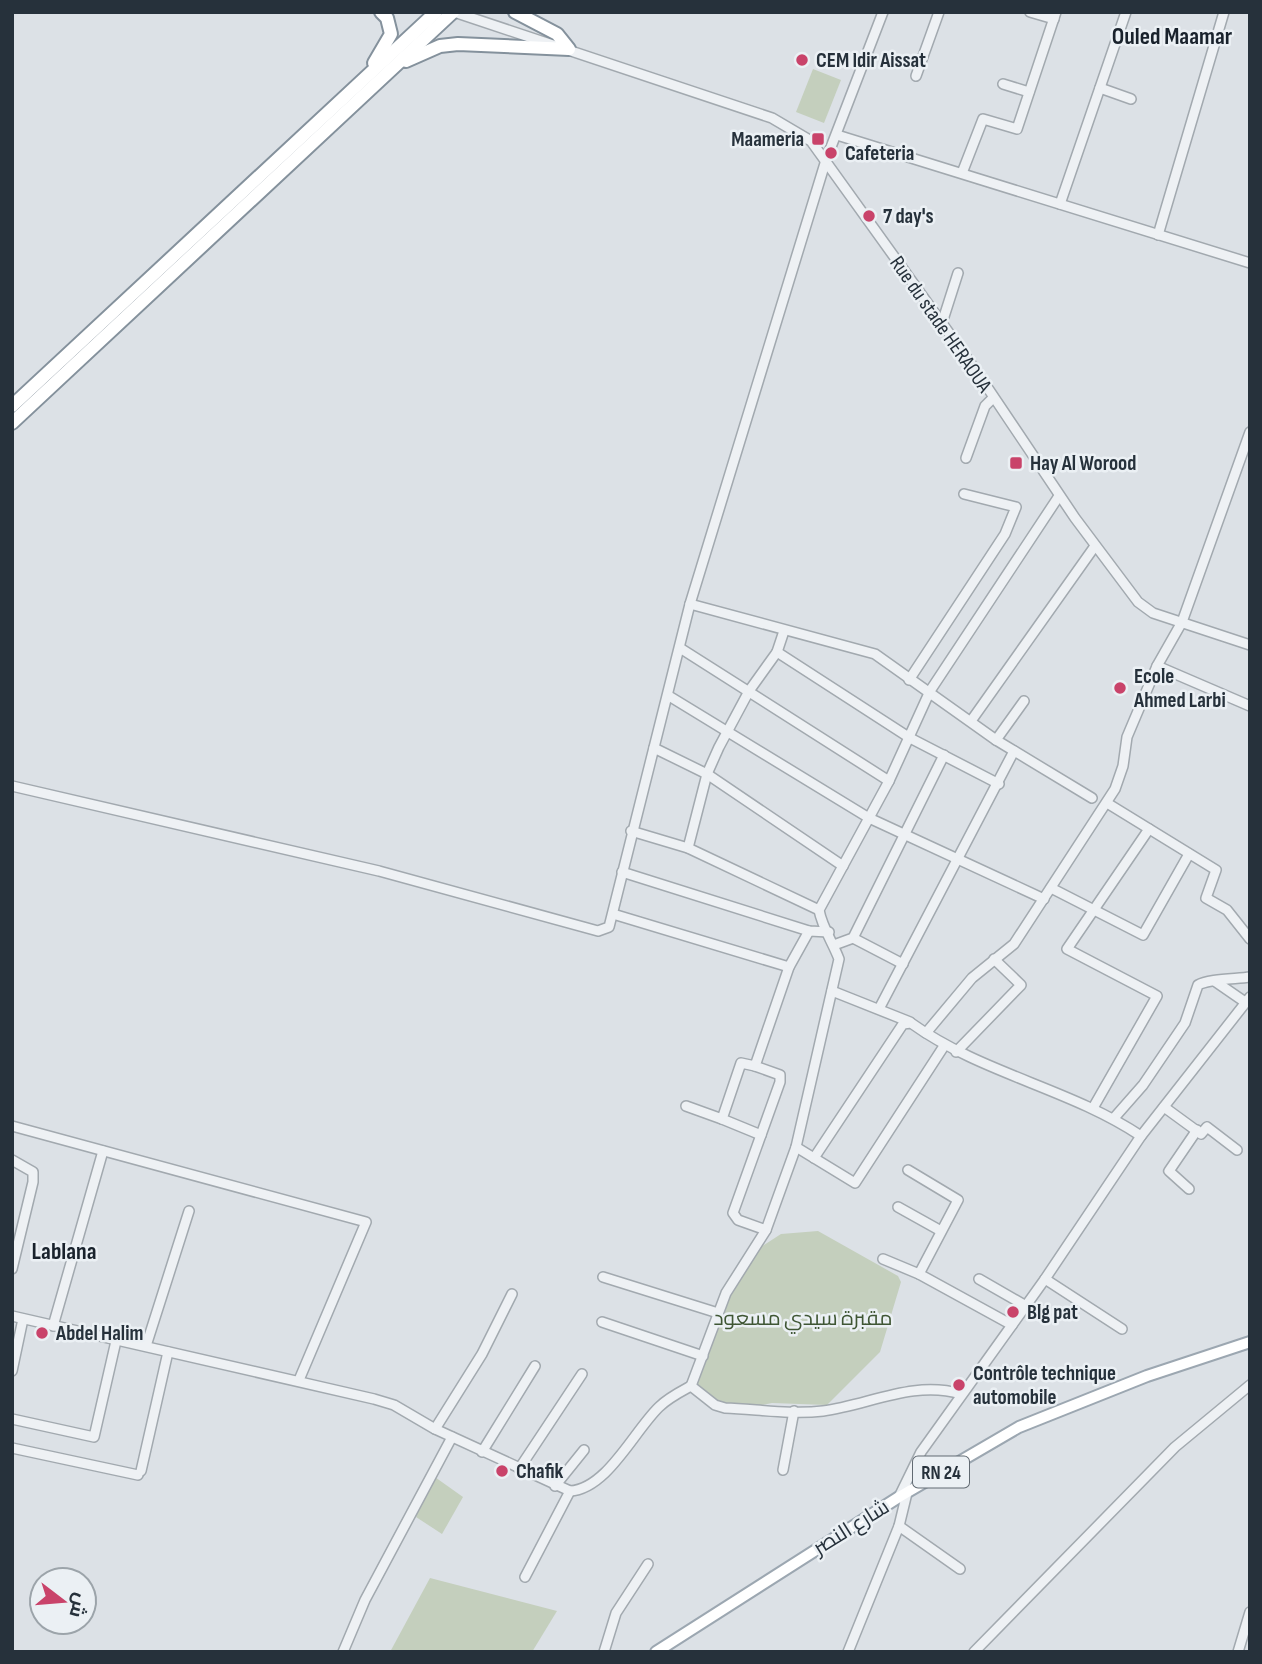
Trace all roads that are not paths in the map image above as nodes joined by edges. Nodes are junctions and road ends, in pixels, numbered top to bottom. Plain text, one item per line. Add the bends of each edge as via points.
1 (381, 12) edge
2 (436, 12) edge
3 (454, 12) edge
4 (515, 12) edge
5 (883, 12) edge
6 (939, 12) edge
7 (1030, 12) edge
8 (1126, 12) edge
9 (1224, 12) edge
10 (1055, 16) edge
11 (569, 49) junction
12 (397, 66) junction
13 (916, 76) dead end
14 (1003, 83) dead end
15 (1100, 88) junction
16 (1029, 92) junction
17 (349, 95) junction
18 (1130, 99) dead end
19 (837, 135) junction
20 (826, 160) junction
21 (962, 173) junction
22 (1060, 204) junction
23 (1158, 235) junction
24 (1250, 263) edge
25 (958, 273) dead end
26 (942, 323) junction
27 (993, 398) junction
28 (12, 406) edge
29 (12, 423) edge
30 (1250, 432) edge
31 (966, 458) dead end
32 (964, 494) dead end
33 (1059, 496) junction
34 (1095, 546) junction
35 (690, 604) junction
36 (1182, 622) junction
37 (784, 631) junction
38 (1250, 645) edge
39 (680, 648) junction
40 (776, 652) junction
41 (1157, 666) junction
42 (909, 680) junction
43 (749, 691) junction
44 (930, 691) junction
45 (669, 696) junction
46 (1024, 701) dead end
47 (1250, 706) edge
48 (971, 722) junction
49 (726, 733) junction
50 (910, 738) junction
51 (996, 740) junction
52 (654, 748) junction
53 (1014, 751) junction
54 (944, 755) junction
55 (707, 774) junction
56 (889, 781) junction
57 (998, 783) junction
58 (12, 786) edge
59 (1092, 798) dead end
60 (1107, 803) junction
61 (869, 818) junction
62 (1149, 829) junction
63 (631, 831) junction
64 (905, 835) junction
65 (688, 848) junction
66 (1189, 854) junction
67 (957, 859) junction
68 (843, 866) junction
69 (622, 872) junction
70 (1051, 888) junction
71 (1044, 899) junction
72 (1093, 909) junction
73 (819, 910) junction
74 (613, 914) junction
75 (809, 931) junction
76 (829, 932) junction
77 (853, 938) junction
78 (1250, 939) edge
79 (834, 946) junction
80 (995, 960) junction
81 (903, 964) junction
82 (789, 967) junction
83 (1250, 977) edge
84 (1216, 982) junction
85 (832, 991) junction
86 (1247, 1004) edge
87 (880, 1007) dead end
88 (911, 1023) junction
89 (926, 1033) junction
90 (944, 1046) junction
91 (956, 1052) junction
92 (755, 1066) junction
93 (687, 1106) dead end
94 (1164, 1107) junction
95 (1093, 1108) junction
96 (1114, 1118) junction
97 (722, 1119) junction
98 (12, 1126) edge
99 (1197, 1130) junction
100 (761, 1135) junction
101 (1141, 1136) junction
102 (796, 1147) junction
103 (1237, 1150) dead end
104 (103, 1151) junction
105 (814, 1158) junction
106 (12, 1160) edge
107 (908, 1170) dead end
108 (1189, 1189) dead end
109 (898, 1207) dead end
110 (189, 1211) dead end
111 (766, 1230) junction
112 (942, 1231) junction
113 (883, 1259) dead end
114 (12, 1269) edge
115 (919, 1274) junction
116 (603, 1277) dead end
117 (979, 1279) dead end
118 (1045, 1279) junction
119 (512, 1294) dead end
120 (1026, 1306) junction
121 (718, 1313) junction
122 (12, 1317) edge
123 (23, 1319) junction
124 (602, 1322) dead end
125 (1012, 1325) junction
126 (53, 1326) junction
127 (1122, 1329) dead end
128 (116, 1341) junction
129 (1250, 1342) edge
130 (146, 1346) junction
131 (169, 1352) junction
132 (703, 1356) junction
133 (535, 1366) dead end
134 (12, 1370) edge
135 (582, 1374) dead end
136 (299, 1380) junction
137 (691, 1385) junction
138 (1250, 1385) edge
139 (961, 1394) junction
140 (794, 1411) junction
141 (12, 1419) edge
142 (435, 1429) junction
143 (452, 1437) junction
144 (12, 1448) edge
145 (584, 1450) dead end
146 (482, 1452) junction
147 (519, 1469) junction
148 (783, 1470) dead end
149 (555, 1486) junction
150 (570, 1491) junction
151 (903, 1495) junction
152 (899, 1526) junction
153 (648, 1564) dead end
154 (960, 1569) dead end
155 (525, 1577) dead end
156 (1250, 1612) edge
157 (343, 1652) edge
158 (604, 1652) edge
159 (656, 1652) edge
160 (848, 1652) edge
161 (974, 1652) edge
162 (1238, 1652) edge

1 - 17 highway via 391,29 390,39
2 - 17 highway
3 - 11 street, Rue du stade HERAOUA
3 - 12 highway
4 - 11 highway via 557,34
5 - 19 street
6 - 13 street
7 - 10 street
8 - 15 street
9 - 23 street
10 - 16 street
11 - 12 highway via 458,44 440,46
11 - 20 street, Rue du stade HERAOUA via 772,118 811,141
12 - 29 highway
14 - 16 street
15 - 18 street
15 - 22 street
16 - 21 street via 1017,130 983,119
17 - 28 highway
19 - 20 street
19 - 21 street
20 - 26 street, Rue du stade HERAOUA
20 - 35 street
21 - 22 street
22 - 23 street
23 - 24 street
25 - 26 street
26 - 27 street, Rue du stade HERAOUA
27 - 31 street via 985,406
27 - 33 street, Rue du stade HERAOUA
30 - 36 street
32 - 42 street via 1016,507 1005,534
33 - 34 street, Rue du stade HERAOUA
33 - 44 street
34 - 36 street, Rue du stade HERAOUA via 1138,602 1153,614
34 - 48 street
35 - 37 street
35 - 39 street
36 - 38 street, Rue du stade HERAOUA
36 - 41 street
37 - 40 street
37 - 42 street via 875,654
39 - 43 street
39 - 45 street
40 - 43 street
40 - 50 street
41 - 47 street
41 - 60 street via 1127,737 1123,765
42 - 44 street
43 - 49 street
43 - 56 street
44 - 48 street
44 - 50 street
45 - 49 street
45 - 52 street
46 - 51 street
48 - 51 street
49 - 55 street
49 - 61 street
50 - 54 street
50 - 56 street
51 - 53 street
52 - 55 street
52 - 63 street
53 - 57 street
53 - 59 street
54 - 57 street
54 - 64 street
55 - 65 street
55 - 68 street
56 - 61 street
57 - 67 street
58 - 74 street via 379,871 598,931 609,927
60 - 62 street
60 - 70 street
61 - 64 street
61 - 68 street
62 - 66 street
62 - 72 street
63 - 65 street
63 - 69 street
64 - 67 street
64 - 77 street
65 - 73 street
66 - 72 street via 1143,935
66 - 78 street via 1216,870 1206,898 1227,911
67 - 71 street
67 - 81 street
68 - 73 street
69 - 74 street
69 - 75 street
70 - 71 street
70 - 72 street
71 - 80 street via 1013,944
72 - 95 street via 1067,949 1157,996
73 - 76 street via 821,924
74 - 82 street
75 - 76 street
75 - 82 street
76 - 79 street
77 - 79 street
77 - 81 street
79 - 85 street via 839,959
80 - 89 street via 972,978
80 - 91 street via 1021,985
81 - 87 street
82 - 92 street
83 - 84 street
84 - 86 street
84 - 96 street via 1198,985 1185,1023
85 - 88 street
85 - 102 street
86 - 94 street
88 - 89 street
88 - 105 street via 903,1024
89 - 90 street
90 - 91 street
90 - 105 street via 855,1183
91 - 95 street
92 - 97 street via 741,1063
92 - 100 street via 780,1078
93 - 97 street
94 - 99 street
94 - 101 street
95 - 96 street
96 - 101 street
97 - 100 street
98 - 104 street
99 - 103 street via 1201,1135 1206,1128
99 - 108 street via 1169,1171
100 - 111 street via 733,1213 738,1220
101 - 118 street
102 - 105 street
102 - 111 street
104 - 126 street
104 - 136 street via 366,1222
106 - 114 street via 33,1172 33,1182
107 - 112 street via 958,1200
109 - 112 street
110 - 130 street
111 - 121 street
112 - 115 street
113 - 115 street
115 - 125 street
116 - 121 street
117 - 120 street
118 - 120 street
118 - 127 street
119 - 142 street
120 - 125 street
121 - 132 street
122 - 123 street
123 - 126 street
123 - 134 street
124 - 132 street
125 - 139 street
126 - 128 street
128 - 130 street
128 - 141 street via 94,1437
129 - 151 main road, شارع النصر / RN 24 via 1054,1411
130 - 131 street
131 - 136 street
131 - 144 street via 140,1473
132 - 137 street
133 - 146 street
135 - 147 street
136 - 142 street via 394,1405
137 - 140 street via 725,1408
137 - 150 street via 659,1406 600,1478 582,1490
138 - 161 street via 1167,1456
139 - 140 street via 950,1390 900,1392 822,1411
139 - 151 street via 920,1452
140 - 148 street
142 - 143 street
143 - 146 street
143 - 157 street via 365,1600
145 - 149 street
146 - 147 street
147 - 149 street
149 - 150 street
150 - 155 street
151 - 152 street
151 - 159 main road, شارع النصر / RN 24
152 - 154 street
152 - 160 street
153 - 158 street via 616,1613
156 - 162 street

